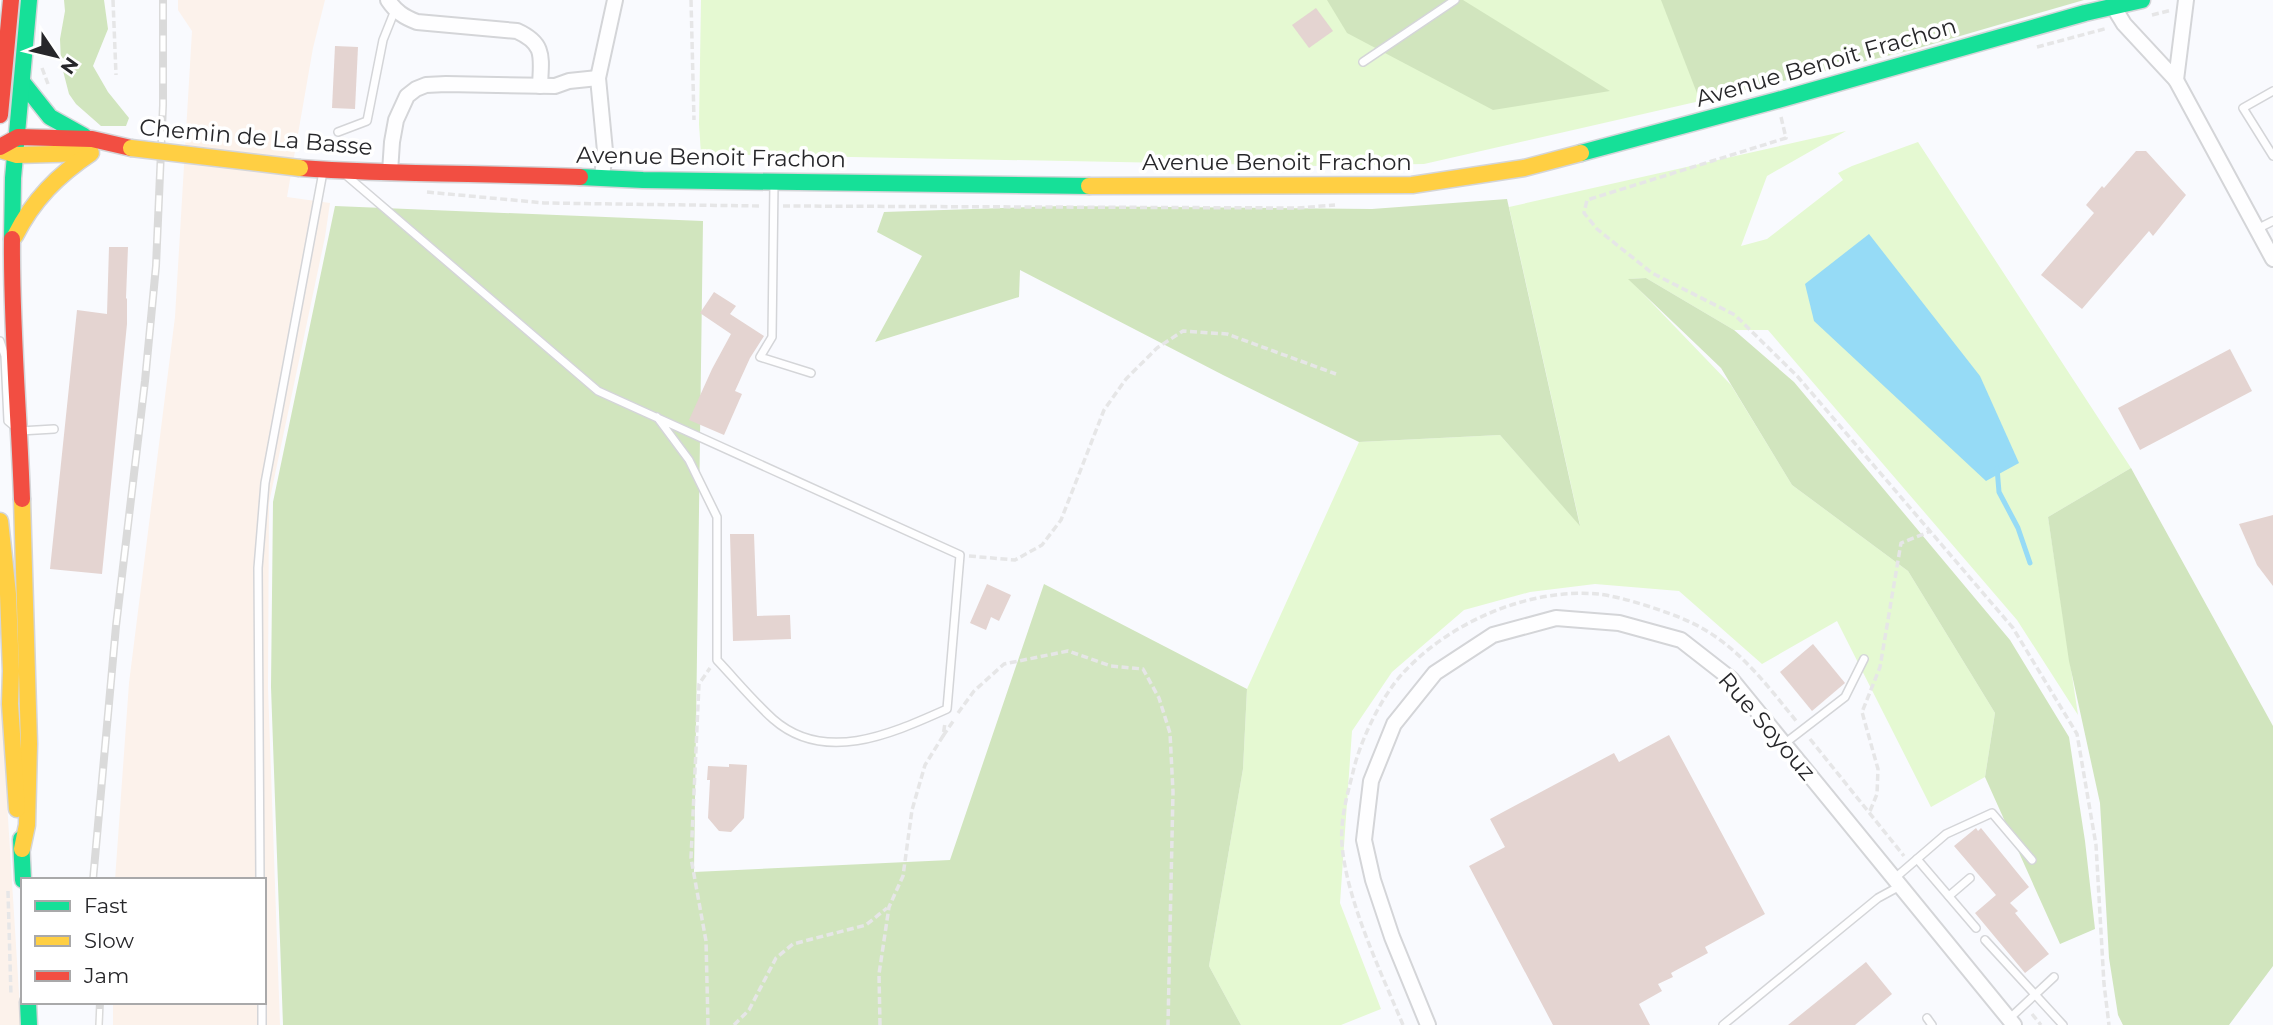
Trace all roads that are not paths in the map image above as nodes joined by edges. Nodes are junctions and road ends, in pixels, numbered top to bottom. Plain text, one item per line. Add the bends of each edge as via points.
1 (11, 0) edge
2 (29, 0) edge
3 (615, 0) edge
4 (1440, 0) edge
5 (1455, 0) edge
6 (2141, 0) edge
7 (2186, 3) edge
8 (391, 5) edge
9 (2113, 6) junction
10 (1439, 10) junction
11 (1363, 62) dead end
12 (598, 78) junction
13 (2176, 80) junction
14 (23, 83) junction
15 (540, 86) junction
16 (2273, 92) edge
17 (0, 115) edge
18 (338, 132) dead end
19 (18, 137) junction
20 (91, 146) junction
21 (0, 148) edge
22 (16, 155) junction
23 (2273, 156) edge
24 (323, 170) junction
25 (342, 171) junction
26 (390, 172) junction
27 (602, 177) junction
28 (774, 182) junction
29 (2273, 221) edge
30 (2257, 229) junction
31 (12, 244) junction
32 (2273, 259) edge
33 (0, 341) edge
34 (811, 373) dead end
35 (657, 417) junction
36 (54, 429) dead end
37 (20, 430) junction
38 (0, 521) edge
39 (2, 563) edge
40 (23, 563) junction
41 (1864, 659) dead end
42 (1784, 744) junction
43 (22, 849) junction
44 (2032, 860) dead end
45 (1914, 861) junction
46 (23, 878) edge
47 (260, 878) edge
48 (1970, 878) dead end
49 (1898, 882) junction
50 (1949, 896) junction
51 (1976, 928) dead end
52 (1985, 940) dead end
53 (2054, 977) dead end
54 (2035, 995) junction
55 (28, 1004) edge
56 (262, 1004) edge
57 (2011, 1022) edge
58 (30, 1025) edge
59 (262, 1025) edge
60 (1428, 1025) edge
61 (1723, 1025) edge
62 (2063, 1025) edge

1 - 17 main road
2 - 14 main road
3 - 12 street
4 - 10 lane
5 - 10 lane
6 - 9 main road, Avenue Benoit Frachon
7 - 13 street
8 - 15 street via 417,22 517,31 529,37 541,55
8 - 18 lane via 366,121
9 - 13 street
9 - 28 main road, Avenue Benoit Frachon via 1524,168 1412,185
10 - 11 lane
12 - 15 street
12 - 27 street via 605,151
13 - 30 street
14 - 19 main road
14 - 20 main road via 50,117
15 - 26 street via 446,84 416,89 407,96 396,120
16 - 23 lane via 2243,108
19 - 20 main road, Chemin de La Basse
19 - 21 main road, Chemin de La Basse
19 - 22 main road
20 - 22 main road, Chemin de La Basse
20 - 24 main road, Chemin de La Basse, bridge
20 - 31 main road via 43,191 26,213
21 - 22 main road, Chemin de La Basse
22 - 31 main road
24 - 25 main road, Chemin de La Basse
24 - 47 lane via 265,483 258,568
25 - 26 main road, Chemin de La Basse
25 - 35 lane via 598,391
26 - 27 main road, Avenue Benoit Frachon
27 - 28 main road, Avenue Benoit Frachon
28 - 34 lane via 772,337 760,357
29 - 30 lane
30 - 32 street
31 - 37 main road
33 - 37 lane via 8,421
35 - 35 lane via 960,555 947,709 874,738 843,744 805,739 775,721 717,659 717,517 690,460
36 - 37 lane
37 - 40 main road
38 - 39 main road
39 - 40 lane
39 - 43 main road
40 - 43 main road via 29,744
41 - 42 lane via 1845,697
42 - 49 street, Rue Soyouz
42 - 60 street, Rue Soyouz via 1731,679 1681,640 1619,623 1556,618 1493,635 1435,673 1394,724 1371,782 1364,841 1392,937
43 - 46 main road
44 - 45 lane via 1992,813 1946,834
45 - 49 lane
45 - 50 lane
48 - 50 lane
49 - 57 street, Rue Soyouz
49 - 61 lane
50 - 51 lane
52 - 54 lane
53 - 54 lane
54 - 57 lane
54 - 62 lane
55 - 58 main road
56 - 59 lane

